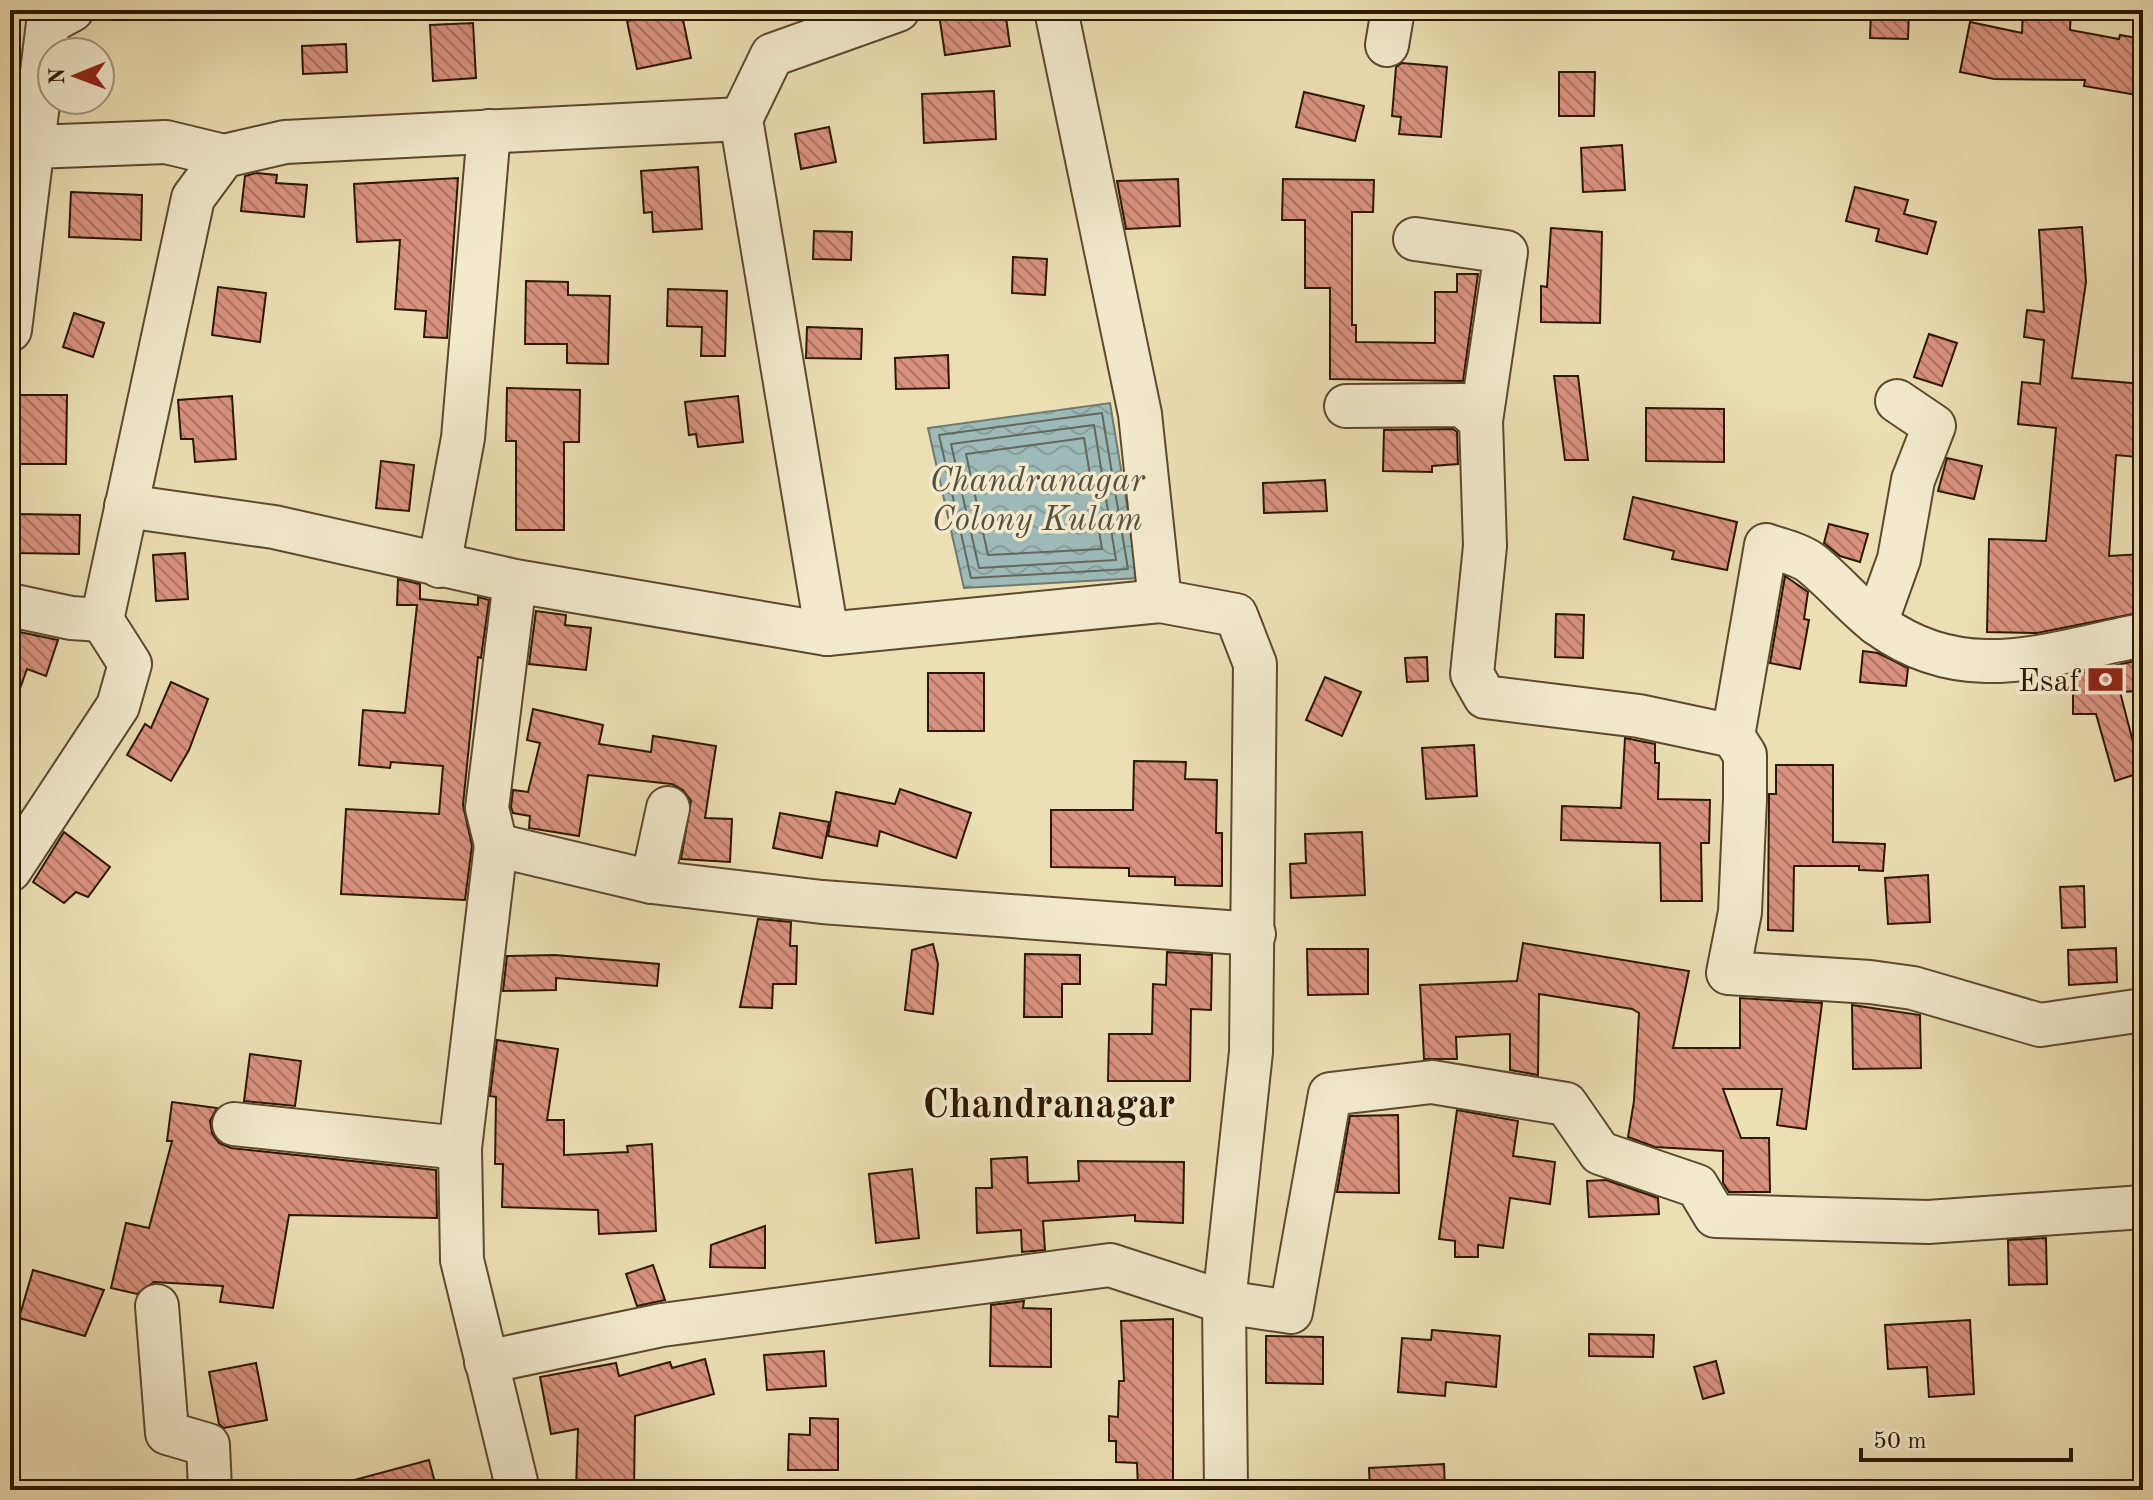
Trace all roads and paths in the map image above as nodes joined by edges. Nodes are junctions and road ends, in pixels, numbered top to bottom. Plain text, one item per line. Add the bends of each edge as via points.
1 (72, 10) edge
2 (898, 10) edge
3 (1056, 10) edge
4 (741, 119) junction
5 (489, 131) junction
6 (33, 147) junction
7 (224, 156) junction
8 (1415, 239) dead end
9 (10, 330) edge
10 (1897, 401) dead end
11 (1346, 406) dead end
12 (1481, 421) junction
13 (126, 506) junction
14 (439, 566) junction
15 (515, 581) junction
16 (1160, 601) junction
17 (10, 605) edge
18 (102, 620) junction
19 (1876, 623) junction
20 (827, 634) junction
21 (2143, 635) edge
22 (1733, 736) junction
23 (668, 808) dead end
24 (496, 845) junction
25 (10, 870) edge
26 (652, 882) junction
27 (1254, 934) junction
28 (2143, 1010) edge
29 (234, 1124) dead end
30 (460, 1148) junction
31 (2143, 1207) edge
32 (1224, 1302) junction
33 (157, 1306) dead end
34 (486, 1362) junction
35 (210, 1490) edge
36 (518, 1490) edge
37 (1226, 1490) edge

1 - 6 street via 48,23
2 - 4 street via 772,55
3 - 16 street via 1140,414
4 - 5 street
4 - 20 street
5 - 7 street via 285,142
5 - 14 street via 463,438
6 - 7 street via 166,142
6 - 9 street
7 - 13 street via 193,198
8 - 12 street via 1506,252
10 - 19 street via 1934,426 1913,480 1899,559
11 - 12 street via 1462,405
12 - 22 street via 1485,546 1472,674 1485,697 1639,716
13 - 14 street via 274,527
13 - 18 street
14 - 15 street
15 - 20 street
15 - 24 street via 487,808
16 - 20 street
16 - 27 street via 1236,615 1255,664
17 - 18 street
18 - 25 street via 130,664 118,706
19 - 21 street via 1921,649 1968,662 2014,662
19 - 22 street via 1809,561 1766,545
22 - 28 street via 1745,755 1745,799 1740,912 1728,973 1913,988 2040,1025
23 - 26 street
24 - 26 street
24 - 30 street
26 - 27 street via 822,902
27 - 32 street via 1251,1052
29 - 30 street
30 - 34 street via 462,1260
31 - 32 street via 1928,1222 1715,1216 1697,1186 1600,1153 1566,1104 1432,1082 1330,1094 1291,1312
32 - 34 street via 1110,1265 662,1325
32 - 37 street
33 - 35 street via 167,1433 208,1445
34 - 36 street

